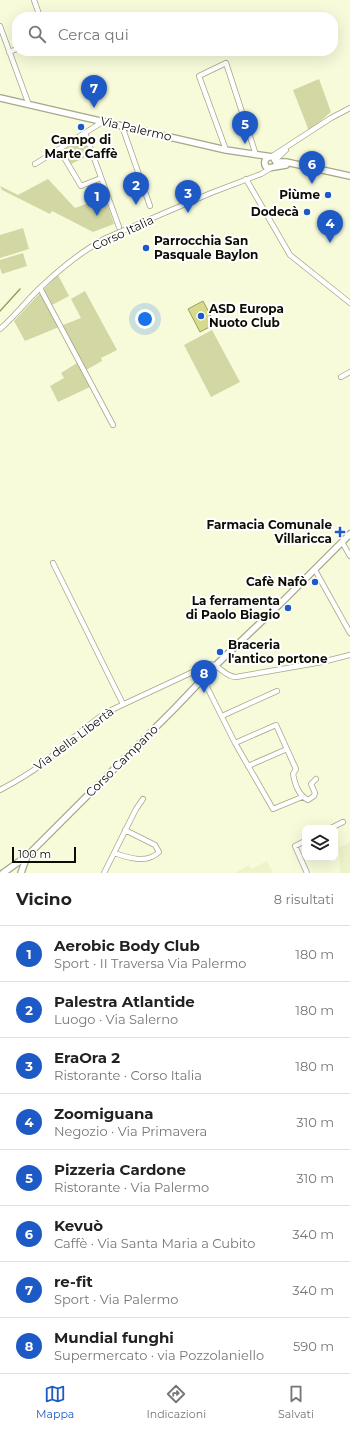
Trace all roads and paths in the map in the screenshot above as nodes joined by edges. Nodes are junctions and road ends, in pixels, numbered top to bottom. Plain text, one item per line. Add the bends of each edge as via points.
1 (34, 0) edge
2 (38, 12) edge
3 (0, 26) edge
4 (12, 51) edge
5 (9, 52) junction
6 (0, 98) edge
7 (29, 105) junction
8 (350, 108) edge
9 (104, 121) junction
10 (122, 126) junction
11 (85, 133) junction
12 (290, 146) junction
13 (59, 149) junction
14 (226, 150) junction
15 (282, 154) junction
16 (256, 155) junction
17 (273, 162) junction
18 (286, 162) junction
19 (264, 163) junction
20 (35, 164) dead end
21 (297, 164) junction
22 (350, 176) edge
23 (101, 178) junction
24 (246, 179) junction
25 (150, 206) dead end
26 (118, 227) dead end
27 (40, 288) junction
28 (350, 303) edge
29 (0, 329) edge
30 (350, 372) edge
31 (341, 377) dead end
32 (113, 425) dead end
33 (350, 534) edge
34 (342, 542) junction
35 (350, 556) edge
36 (53, 563) dead end
37 (315, 570) junction
38 (350, 633) edge
39 (350, 655) edge
40 (216, 665) junction
41 (203, 679) junction
42 (277, 691) dead end
43 (123, 704) junction
44 (222, 716) junction
45 (235, 743) junction
46 (287, 748) junction
47 (248, 766) junction
48 (316, 780) dead end
49 (0, 790) edge
50 (302, 797) junction
51 (143, 799) dead end
52 (342, 822) dead end
53 (337, 825) edge
54 (126, 830) junction
55 (302, 842) edge
56 (114, 854) junction
57 (27, 856) junction
58 (302, 861) edge
59 (302, 861) edge
60 (2, 873) edge
61 (10, 873) edge
62 (21, 873) edge
63 (104, 873) edge
64 (308, 873) edge

1 - 2 street
3 - 5 street
4 - 5 street
5 - 7 street
6 - 7 main road, Via Palermo
7 - 9 main road, Via Palermo
8 - 12 street
9 - 10 main road, Via Palermo
9 - 11 street
10 - 14 main road, Via Palermo
10 - 25 street
11 - 13 street
11 - 23 street
12 - 15 street
12 - 17 street
13 - 20 street
13 - 23 street via 81,186
14 - 16 main road, Via Palermo
14 - 16 street via 199,76 226,63
15 - 17 street
15 - 18 street
16 - 17 main road, Via Palermo
16 - 19 main road
17 - 18 main road
17 - 19 main road via 266,159
17 - 19 main road via 266,167
17 - 21 main road
17 - 24 street via 264,172
18 - 21 main road
19 - 24 street via 260,171
21 - 22 main road
23 - 26 street
24 - 27 street, Corso Italia via 106,238 78,256
24 - 28 street via 290,255
27 - 29 street, Corso Italia
27 - 32 street
30 - 31 street
33 - 34 main road, Corso Campano
34 - 35 street
34 - 37 main road, Corso Campano
36 - 43 street
37 - 38 street
37 - 40 main road, Corso Campano
39 - 40 street via 236,677 226,675
40 - 41 main road, Corso Campano
40 - 43 street, Via della Libertà via 210,664
41 - 44 street
41 - 57 main road, Corso Campano
42 - 44 street
43 - 49 street, Via della Libertà via 99,717 42,764
44 - 45 street
45 - 46 street via 276,725
45 - 47 street
46 - 47 street
46 - 50 street via 296,769 293,774 294,781
47 - 50 street via 273,809
48 - 50 street via 311,784 314,796 308,800
51 - 54 street
52 - 53 street
54 - 56 street
54 - 56 street via 155,844 159,852 155,856 136,860
55 - 58 street via 295,846
56 - 63 street
57 - 60 main road, Corso Campano
57 - 62 main road
59 - 64 street
60 - 61 main road

